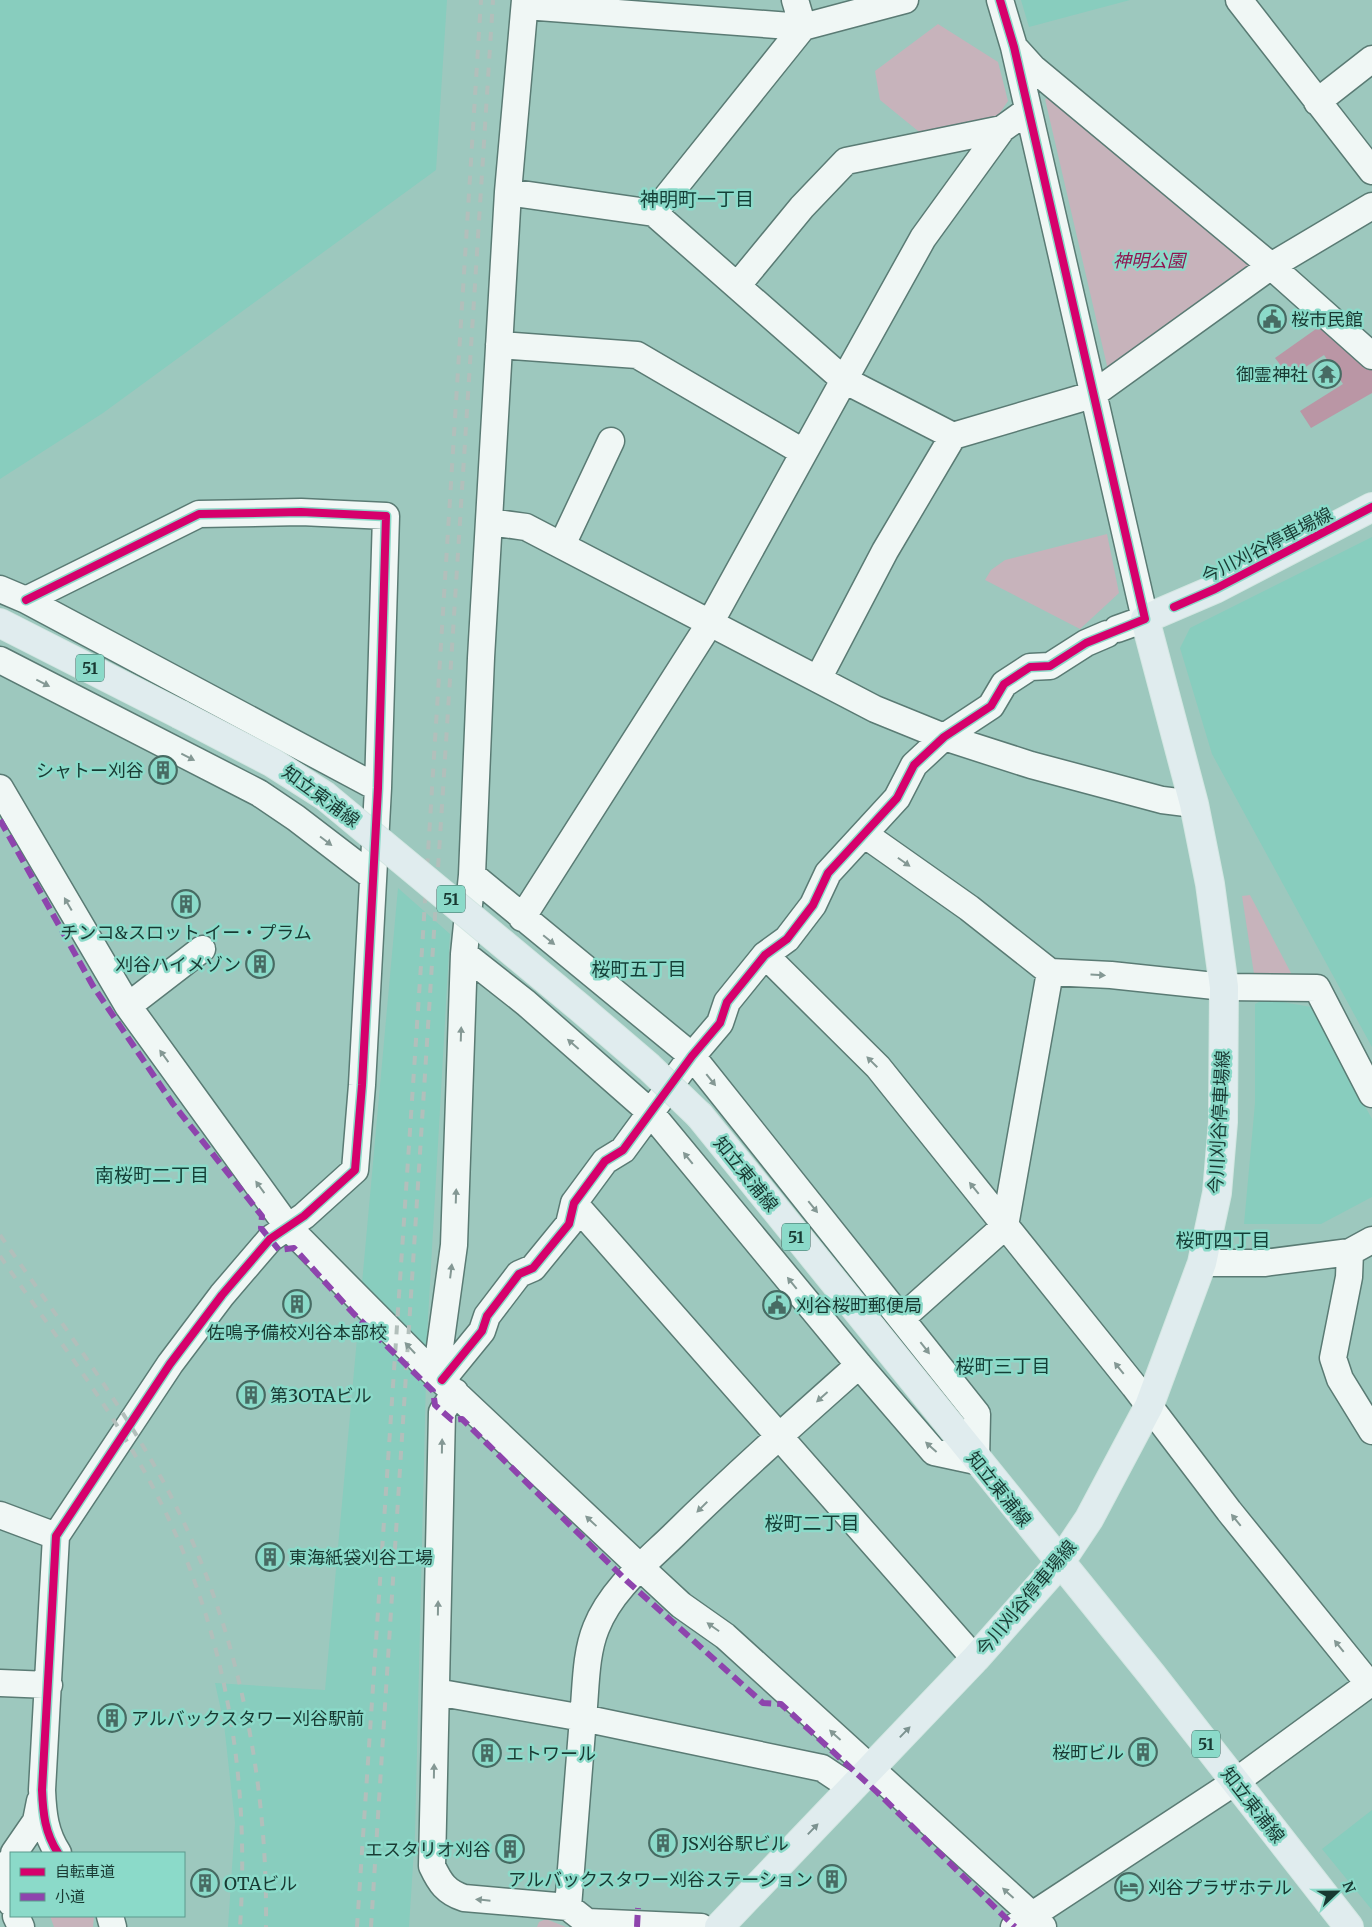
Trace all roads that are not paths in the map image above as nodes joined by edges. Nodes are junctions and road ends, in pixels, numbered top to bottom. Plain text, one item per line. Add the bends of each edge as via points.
1 (795, 0) edge
2 (905, 0) edge
3 (1000, 0) edge
4 (1239, 0) edge
5 (525, 3) edge
6 (804, 27) junction
7 (1014, 48) junction
8 (1372, 59) edge
9 (1317, 102) junction
10 (1027, 111) junction
11 (1002, 129) junction
12 (1372, 171) edge
13 (508, 192) junction
14 (1372, 206) edge
15 (654, 213) junction
16 (1271, 266) junction
17 (737, 286) junction
18 (499, 345) junction
19 (1372, 356) edge
20 (844, 380) junction
21 (1092, 395) junction
22 (954, 436) junction
23 (611, 441) dead end
24 (803, 452) junction
25 (1372, 507) edge
26 (490, 522) junction
27 (562, 545) junction
28 (0, 588) edge
29 (26, 600) junction
30 (1145, 619) junction
31 (0, 623) edge
32 (710, 623) junction
33 (0, 660) edge
34 (818, 679) junction
35 (944, 737) junction
36 (0, 788) edge
37 (378, 788) junction
38 (1194, 804) junction
39 (864, 834) junction
40 (472, 875) junction
41 (373, 877) junction
42 (522, 918) junction
43 (202, 949) dead end
44 (464, 954) junction
45 (765, 956) junction
46 (1050, 972) junction
47 (1224, 987) junction
48 (128, 1006) junction
49 (692, 1056) junction
50 (1372, 1094) edge
51 (650, 1112) junction
52 (574, 1203) junction
53 (1005, 1226) junction
54 (288, 1227) junction
55 (1372, 1240) edge
56 (1350, 1252) junction
57 (1202, 1263) junction
58 (902, 1318) junction
59 (859, 1365) junction
60 (448, 1386) junction
61 (1149, 1406) junction
62 (1372, 1431) edge
63 (778, 1437) junction
64 (976, 1461) junction
65 (0, 1515) edge
66 (56, 1536) junction
67 (1059, 1564) junction
68 (640, 1568) junction
69 (975, 1659) junction
70 (0, 1683) edge
71 (1371, 1684) edge
72 (49, 1685) junction
73 (436, 1692) junction
74 (583, 1718) junction
75 (871, 1767) junction
76 (1235, 1782) junction
77 (852, 1788) junction
78 (42, 1790) junction
79 (13, 1852) edge
80 (57, 1852) edge
81 (9, 1856) edge
82 (10, 1900) edge
83 (568, 1907) junction
84 (1030, 1923) edge
85 (701, 1927) edge
86 (719, 1927) edge
87 (1349, 1927) edge

1 - 6 street
2 - 6 street
3 - 7 street
4 - 9 street
5 - 6 street
5 - 13 street
6 - 15 street
7 - 10 street
7 - 16 street via 1033,68
8 - 9 street
9 - 12 street
10 - 11 street
10 - 21 street
11 - 17 street via 846,161 802,207
11 - 20 street via 922,238
13 - 15 street
13 - 18 street
14 - 16 street
15 - 17 street
16 - 19 street
16 - 21 street
17 - 20 street
18 - 24 street via 637,355
18 - 26 street
20 - 22 street
20 - 24 street
21 - 22 street
21 - 30 street
22 - 34 street via 885,551
23 - 27 street
24 - 32 street
25 - 30 main road, 今川刈谷停車場線 via 1215,589
26 - 27 street via 526,527
26 - 40 street
27 - 32 street
28 - 29 street
29 - 37 street
29 - 37 street via 199,514 301,512 386,516
30 - 35 street via 1086,643 1050,666 1030,667 1004,684 991,706
30 - 38 main road, 今川刈谷停車場線
31 - 64 main road, 知立東浦線 / 51, bridge via 273,763 325,796 649,1067 700,1116
32 - 34 street
32 - 42 street
33 -> 41 street via 259,793
34 - 35 street via 875,708
35 - 38 street via 1031,765 1153,798
35 - 39 street via 914,764 897,798
48 -> 36 street
37 - 41 street
38 - 47 main road, 今川刈谷停車場線 via 1210,884
39 - 45 street via 828,873 813,904 786,939
39 -> 46 street via 969,908
40 - 42 street
40 - 44 street
41 - 54 street via 355,1170
42 -> 49 street
43 - 48 street
51 -> 44 street via 526,1003
60 -> 44 street via 439,1354 454,1245
45 - 49 street via 727,1002 720,1023
53 -> 45 street via 878,1067
46 -> 47 street
46 - 53 street
47 - 50 street via 1317,988
47 - 57 main road, 今川刈谷停車場線 via 1223,1122 1217,1193
54 -> 48 street
49 - 51 street
49 -> 58 street
51 - 52 street via 623,1150 605,1161
59 -> 51 street
52 - 60 street via 569,1224 533,1268 519,1274 487,1316 482,1331
52 - 63 street
53 - 58 street
61 -> 53 street
60 -> 54 street
54 - 66 street via 270,1239 222,1295 176,1357
55 - 56 street
56 - 57 street via 1264,1263
56 - 62 street via 1349,1277 1333,1358 1340,1379
57 - 61 main road, 今川刈谷停車場線
58 -> 64 street via 977,1414
59 -> 63 street
64 -> 59 street via 934,1452
68 -> 60 street
73 -> 60 street via 442,1412
61 - 67 main road, 今川刈谷停車場線 via 1089,1519
71 -> 61 street via 1228,1511
63 -> 68 street via 731,1478
63 - 69 street
64 - 67 main road, 知立東浦線 / 51
65 - 66 street
66 - 72 street
67 - 69 main road, 今川刈谷停車場線
67 - 76 main road, 知立東浦線 / 51 via 1152,1675
68 - 74 street via 611,1600 596,1628
75 -> 68 street via 725,1636 681,1605
75 -> 69 main road, 今川刈谷停車場線
70 - 72 street
71 - 76 street
72 - 78 street
73 - 74 street
83 -> 73 street via 464,1898 450,1894 439,1882 432,1866
74 - 77 street via 822,1768
74 - 83 street
75 - 77 main road, 今川刈谷停車場線
84 -> 75 street
76 - 84 street
76 - 87 main road, 知立東浦線 / 51
86 -> 77 main road, 今川刈谷停車場線
78 - 79 street via 36,1821 29,1835
78 - 80 street via 44,1824
81 - 82 street via 6,1890
83 - 85 street via 587,1922

